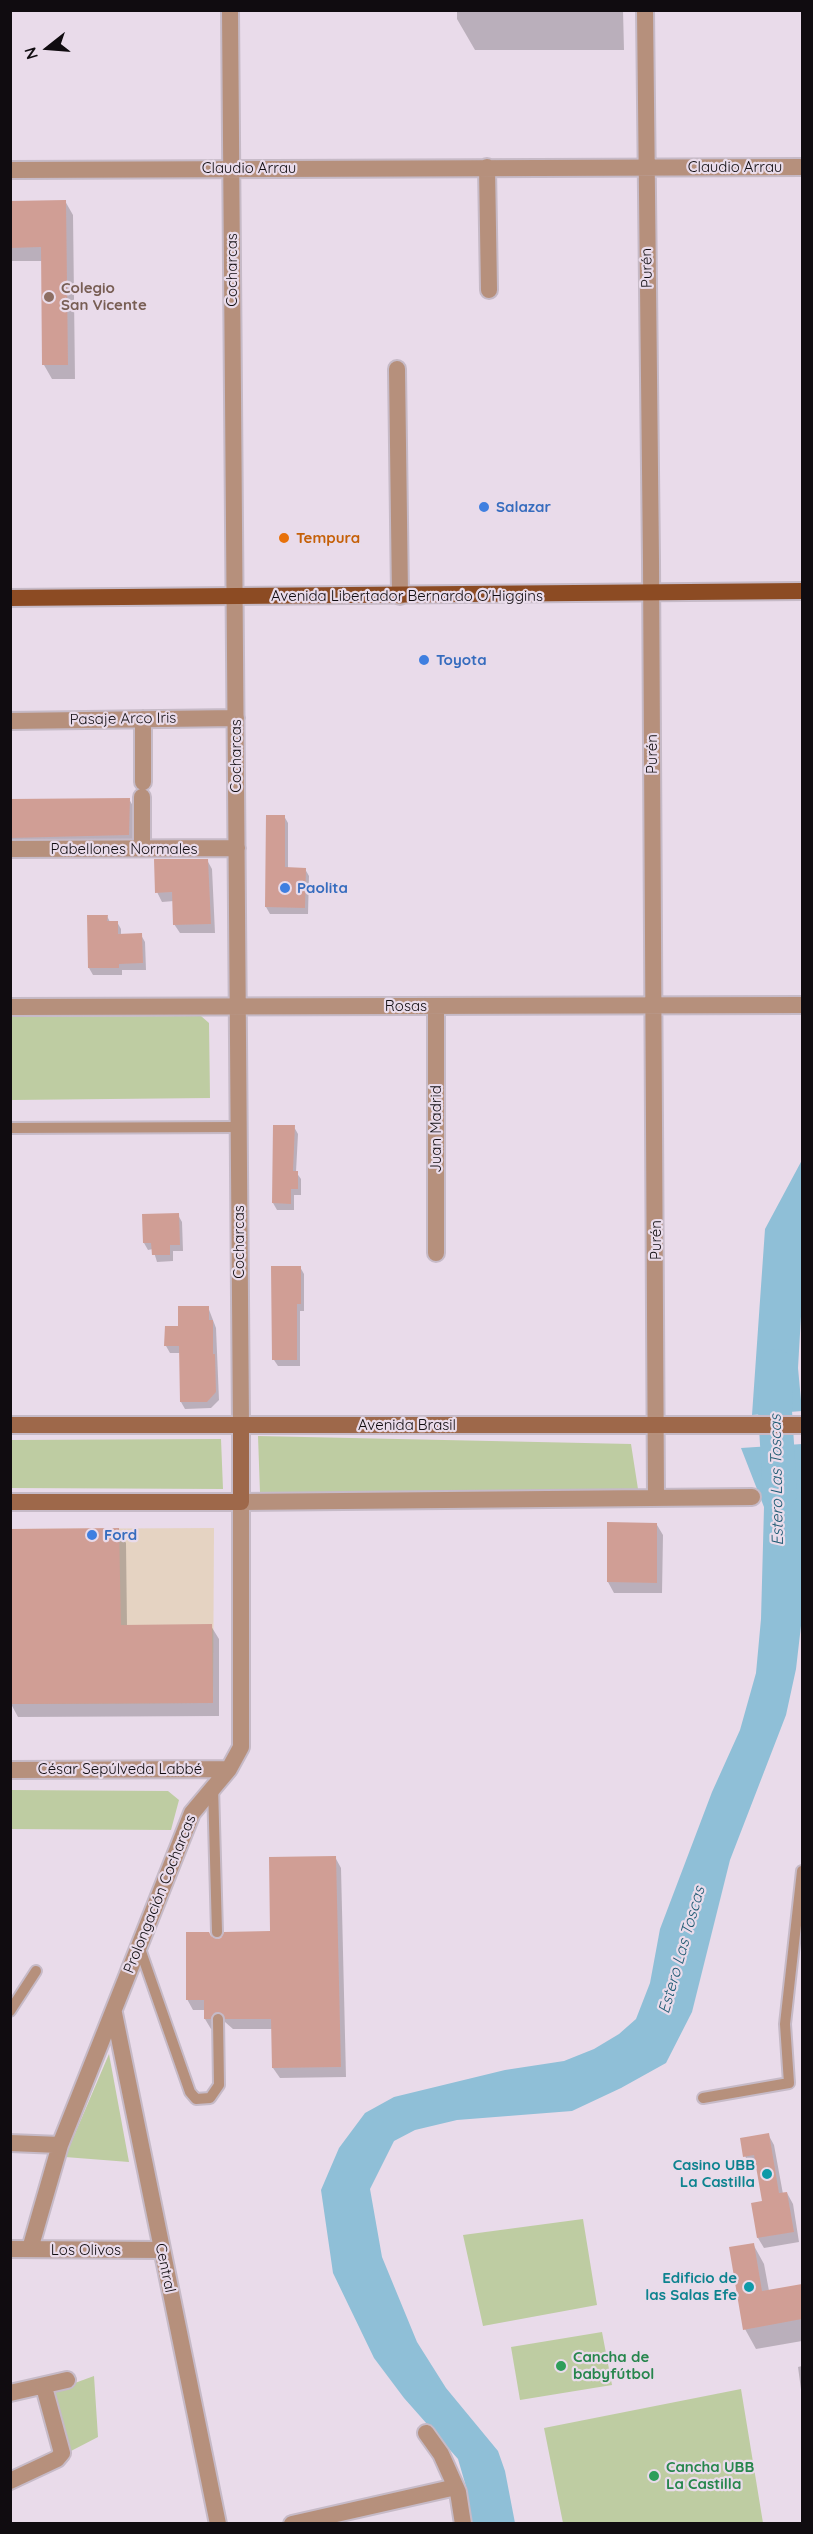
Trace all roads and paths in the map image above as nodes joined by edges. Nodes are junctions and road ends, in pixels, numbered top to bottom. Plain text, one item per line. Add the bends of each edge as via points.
1 (230, 10) edge
2 (645, 10) edge
3 (646, 166) junction
4 (487, 167) junction
5 (802, 167) edge
6 (230, 168) junction
7 (10, 170) edge
8 (489, 290) dead end
9 (397, 369) dead end
10 (802, 591) edge
11 (651, 594) junction
12 (400, 596) junction
13 (235, 597) junction
14 (10, 598) edge
15 (236, 718) junction
16 (143, 719) junction
17 (10, 721) edge
18 (237, 848) junction
19 (10, 849) edge
20 (142, 849) junction
21 (654, 1005) junction
22 (802, 1005) edge
23 (237, 1006) junction
24 (436, 1006) junction
25 (10, 1007) edge
26 (238, 1127) junction
27 (10, 1128) edge
28 (436, 1253) dead end
29 (657, 1424) junction
30 (10, 1425) edge
31 (241, 1425) junction
32 (802, 1425) edge
33 (752, 1497) dead end
34 (656, 1498) junction
35 (10, 1502) edge
36 (241, 1502) junction
37 (230, 1769) junction
38 (10, 1770) edge
39 (213, 1786) junction
40 (802, 1870) edge
41 (217, 1932) dead end
42 (139, 1945) junction
43 (36, 1971) dead end
44 (10, 2011) edge
45 (114, 2012) junction
46 (218, 2019) dead end
47 (704, 2098) dead end
48 (10, 2143) edge
49 (60, 2145) junction
50 (10, 2249) edge
51 (30, 2249) junction
52 (162, 2250) junction
53 (67, 2380) dead end
54 (44, 2387) junction
55 (10, 2393) edge
56 (426, 2433) dead end
57 (10, 2481) edge
58 (456, 2487) junction
59 (218, 2523) edge
60 (292, 2523) edge
61 (463, 2523) edge

1 - 6 street, Cocharcas
2 - 3 street, Purén
3 - 4 street, Claudio Arrau
3 - 5 street, Claudio Arrau
3 - 11 street, Purén
4 - 6 street, Claudio Arrau
4 - 8 street
6 - 7 street, Claudio Arrau
6 - 13 street, Cocharcas
9 - 12 street
10 - 11 main road, Avenida Libertador Bernardo O'Higgins
11 - 12 main road, Avenida Libertador Bernardo O'Higgins
11 - 21 street, Purén
12 - 13 main road, Avenida Libertador Bernardo O'Higgins
13 - 14 main road, Avenida Libertador Bernardo O'Higgins
13 - 15 street, Cocharcas
15 - 16 street, Pasaje Arco Iris
15 - 18 street, Cocharcas
16 - 17 street, Pasaje Arco Iris
16 - 20 street
18 - 20 street, Pabellones Normales
18 - 23 street, Cocharcas
19 - 20 street, Pabellones Normales
21 - 22 street, Rosas
21 - 24 street, Rosas
21 - 29 street, Purén
23 - 24 street, Rosas
23 - 25 street, Rosas
23 - 26 street, Cocharcas
24 - 28 street, Juan Madrid
26 - 27 lane
26 - 31 street, Cocharcas
29 - 31 main road, Avenida Brasil
29 - 32 main road, Avenida Brasil
29 - 34 street, Purén
30 - 31 main road, Avenida Brasil
31 - 36 main road, Cocharcas
33 - 34 street
34 - 36 street
35 - 36 main road
36 - 37 street, Prolongación Cocharcas via 242,1732 241,1747
37 - 38 street, César Sepúlveda Labbé
37 - 39 street, Prolongación Cocharcas
39 - 41 lane
39 - 42 street, Prolongación Cocharcas via 192,1813
40 - 47 lane via 785,2024 789,2083
42 - 45 street, Prolongación Cocharcas
42 - 46 lane via 190,2092 196,2099 210,2098 219,2085
43 - 44 lane
45 - 49 street, Prolongación Cocharcas
45 - 52 street, Central
48 - 49 street
49 - 51 street, Prolongación Cocharcas
50 - 51 street, Los Olivos
51 - 52 street, Los Olivos
52 - 59 street, Central
53 - 54 street
54 - 55 street
54 - 57 street via 62,2453
56 - 58 street
58 - 60 street
58 - 61 street

